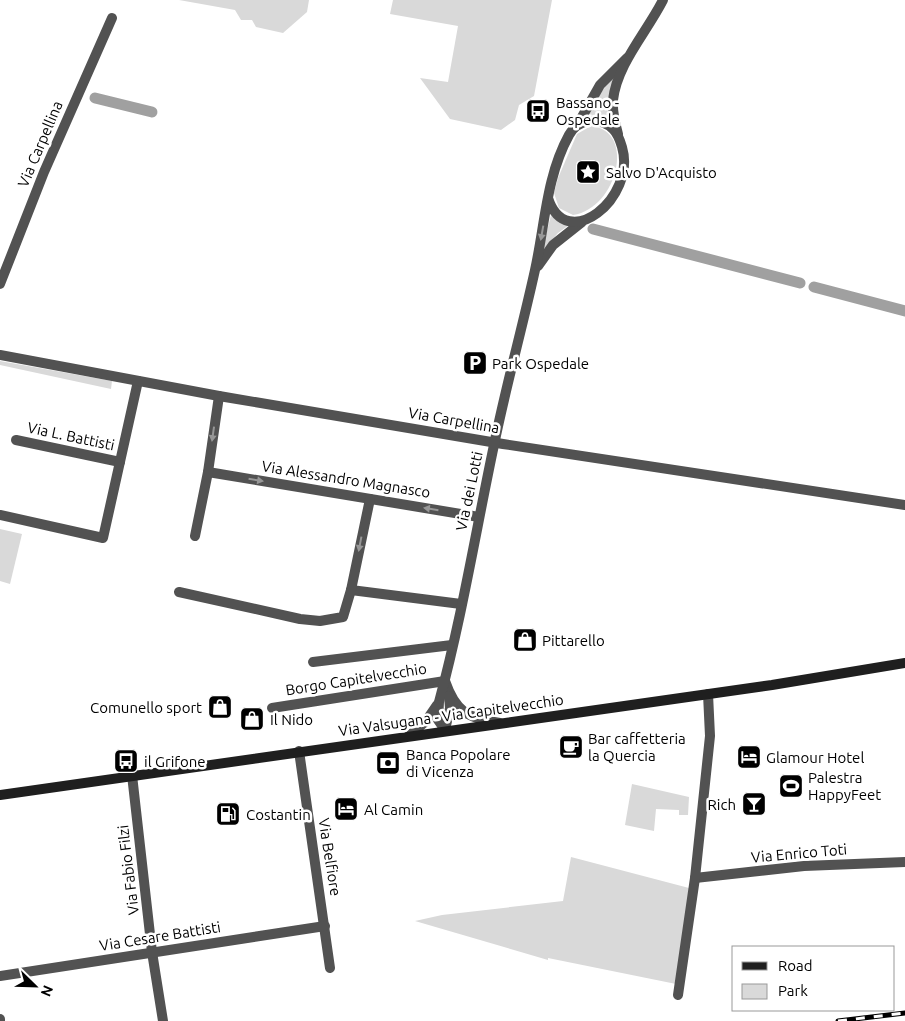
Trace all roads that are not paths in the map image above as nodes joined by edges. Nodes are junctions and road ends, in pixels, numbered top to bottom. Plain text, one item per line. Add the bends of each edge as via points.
1 (663, 0) edge
2 (112, 18) dead end
3 (630, 56) junction
4 (578, 124) junction
5 (619, 138) junction
6 (548, 198) junction
7 (582, 222) junction
8 (536, 268) junction
9 (0, 284) edge
10 (0, 354) edge
11 (138, 381) junction
12 (219, 396) junction
13 (16, 440) dead end
14 (494, 442) junction
15 (120, 462) junction
16 (208, 472) junction
17 (370, 499) junction
18 (905, 505) edge
19 (0, 515) edge
20 (479, 517) junction
21 (195, 536) dead end
22 (351, 590) junction
23 (179, 592) dead end
24 (461, 604) junction
25 (452, 645) junction
26 (313, 662) dead end
27 (905, 663) edge
28 (445, 681) junction
29 (449, 693) junction
30 (708, 694) junction
31 (439, 702) junction
32 (272, 708) dead end
33 (501, 723) junction
34 (445, 730) junction
35 (409, 736) junction
36 (299, 751) junction
37 (132, 775) junction
38 (0, 795) edge
39 (905, 862) edge
40 (695, 878) junction
41 (326, 926) junction
42 (152, 952) junction
43 (330, 968) dead end
44 (0, 976) edge
45 (678, 995) dead end
46 (163, 1021) edge

1 - 3 street, Via dei Lotti
2 - 9 street, Via Carpellina via 44,172
3 - 4 street, Via dei Lotti via 600,85
3 - 5 street, Via dei Lotti via 613,99 613,116
4 - 5 street via 595,121 612,129
4 - 6 street, Via dei Lotti via 569,135
5 - 7 street, Via dei Lotti via 625,169 621,183 605,207
6 - 7 street via 557,215 570,222
6 -> 8 street, Via dei Lotti
7 - 8 street, Via dei Lotti via 553,245
8 - 14 street, Via dei Lotti
10 - 11 street, Via Carpellina
11 - 12 street, Via Carpellina
11 - 15 street, Via L. Battisti
12 - 14 street, Via Carpellina
12 -> 16 street
13 - 15 street, Via L. Battisti
14 - 18 street, Via Carpellina
14 - 20 street, Via dei Lotti
15 - 19 street, Via L. Battisti via 103,538
16 -> 17 street, Via Alessandro Magnasco
16 - 21 street
20 -> 17 street, Via Alessandro Magnasco
17 -> 22 street
20 - 24 street, Via dei Lotti
22 - 23 street via 343,617 320,621
22 - 24 street
24 - 25 street, Via dei Lotti
25 - 26 street, Borgo Capitelvecchio
25 - 28 street, Via dei Lotti
27 - 30 main road, Via Valsugana - Via Capitelvecchio
28 - 29 street, Via dei Lotti
28 - 31 street
28 - 32 street, Borgo Capitelvecchio
29 - 33 street, Via dei Lotti via 462,712
29 - 34 street, Via dei Lotti via 450,708
30 - 33 main road, Via Valsugana - Via Capitelvecchio
30 - 40 street via 710,729
31 - 34 street via 438,720
31 - 35 street via 426,721
33 - 34 main road, Via Valsugana - Via Capitelvecchio
34 - 35 main road, Via Valsugana - Via Capitelvecchio
35 - 36 main road, Via Valsugana - Via Capitelvecchio
36 - 37 main road, Via Valsugana - Via Capitelvecchio
36 - 41 street, Via Belfiore
37 - 38 main road, Via Valsugana - Via Capitelvecchio
37 - 42 street, Via Fabio Filzi
39 - 40 street, Via Enrico Toti via 804,866
40 - 45 street
41 - 42 street, Via Cesare Battisti
41 - 43 street, Via Belfiore
42 - 44 street, Via Cesare Battisti
42 - 46 street, Via Fabio Filzi

